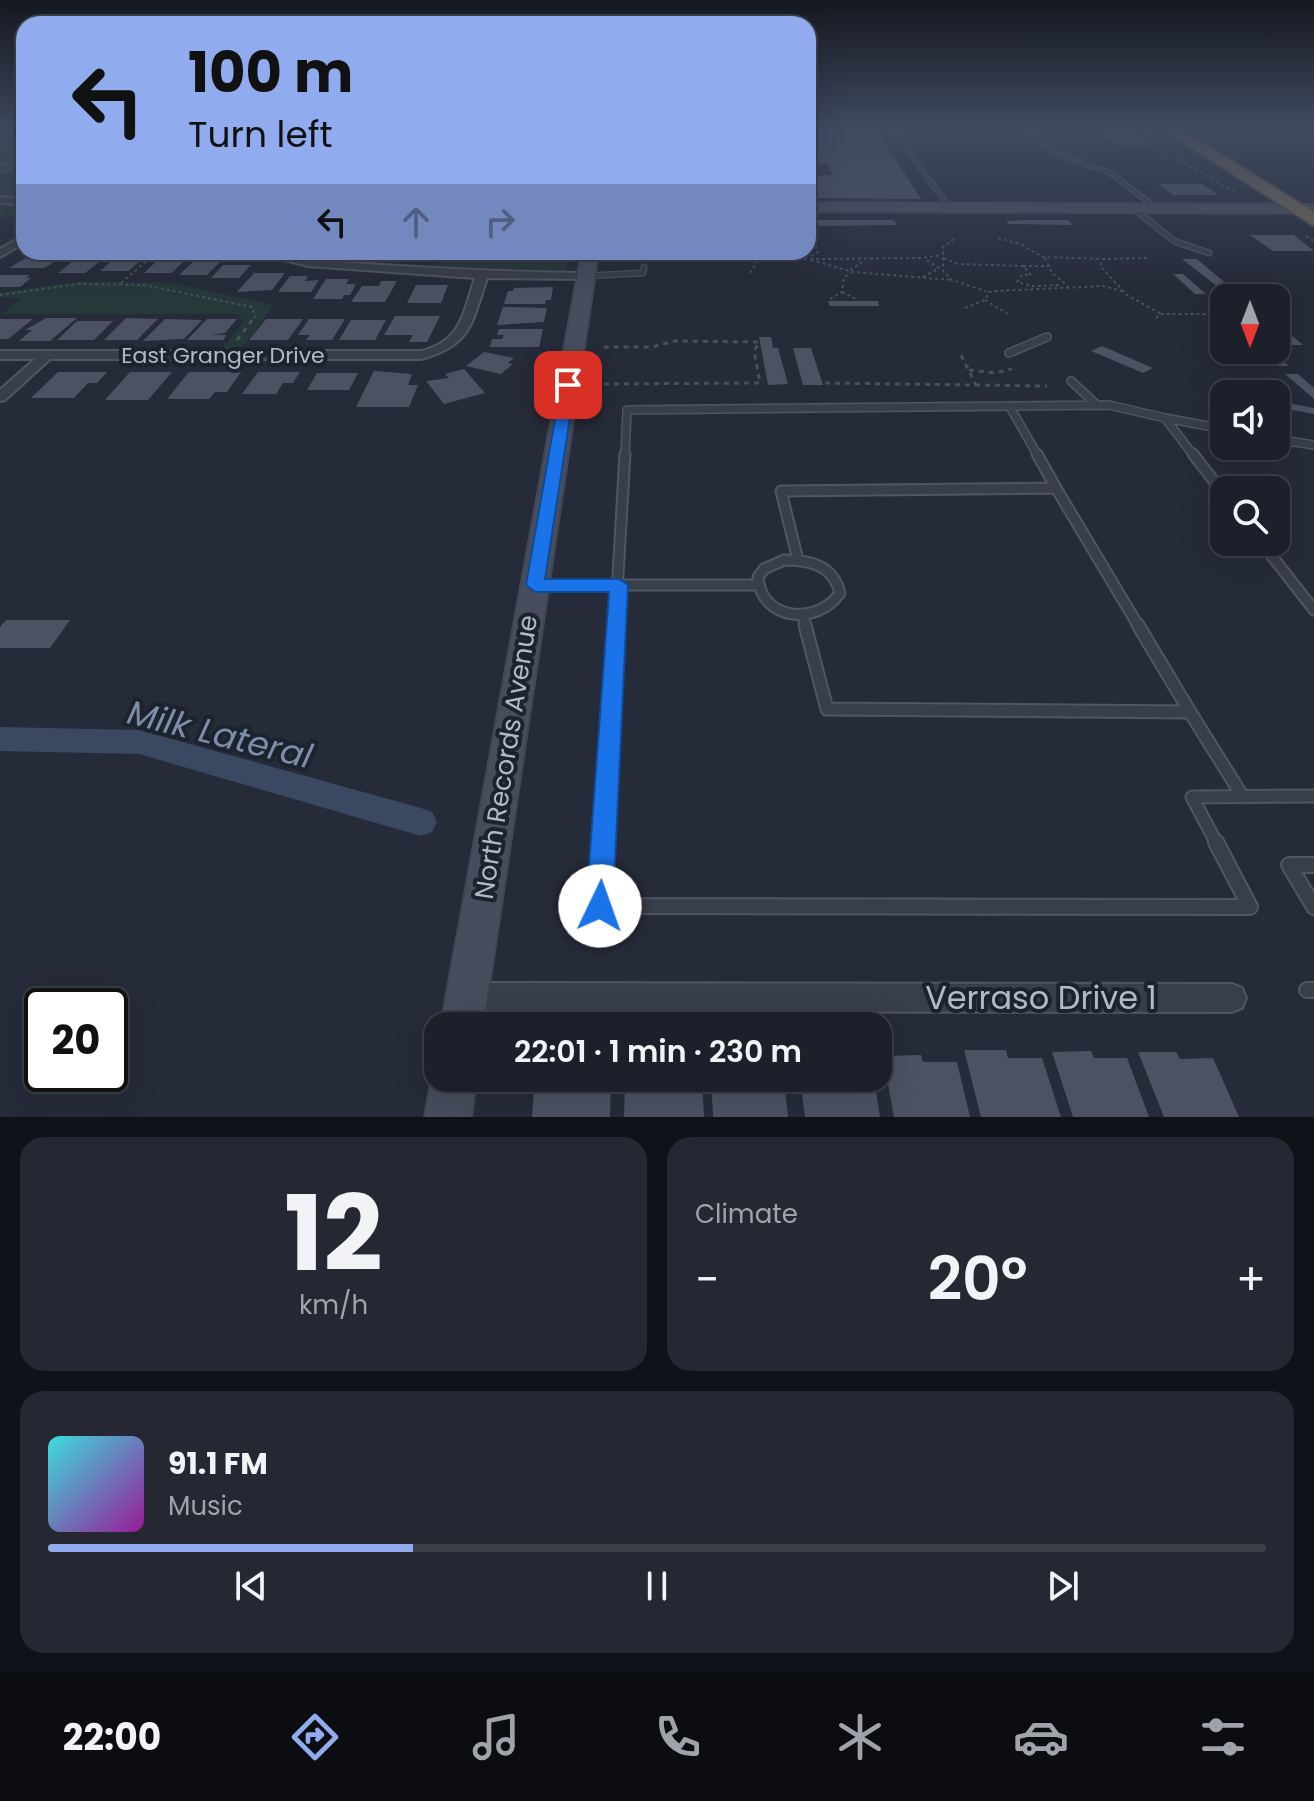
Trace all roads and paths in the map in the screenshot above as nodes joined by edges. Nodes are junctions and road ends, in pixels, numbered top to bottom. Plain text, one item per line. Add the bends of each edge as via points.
1 (929, 179) edge
2 (1118, 179) edge
3 (1214, 179) edge
4 (1261, 179) edge
5 (1236, 192) dead end
6 (1149, 202) junction
7 (1306, 204) edge
8 (816, 207) edge
9 (949, 207) junction
10 (977, 207) junction
11 (1136, 210) junction
12 (1314, 220) edge
13 (998, 238) dead end
14 (954, 239) dead end
15 (816, 247) edge
16 (818, 252) joint
17 (1209, 253) dead end
18 (943, 256) junction
19 (816, 257) edge
20 (823, 257) junction
21 (834, 257) junction
22 (854, 257) junction
23 (1043, 257) junction
24 (922, 258) junction
25 (1147, 258) dead end
26 (1103, 259) junction
27 (148, 260) edge
28 (295, 260) edge
29 (758, 260) edge
30 (811, 260) edge
31 (820, 263) junction
32 (588, 264) edge
33 (1023, 266) junction
34 (1050, 266) junction
35 (644, 267) dead end
36 (848, 271) junction
37 (940, 271) junction
38 (750, 273) dead end
39 (482, 275) junction
40 (844, 277) junction
41 (921, 277) junction
42 (952, 280) junction
43 (1111, 280) junction
44 (119, 284) junction
45 (1026, 285) junction
46 (1103, 286) junction
47 (1069, 287) junction
48 (1021, 289) junction
49 (1122, 291) junction
50 (842, 292) junction
51 (988, 292) dead end
52 (0, 295) edge
53 (830, 299) dead end
54 (858, 300) dead end
55 (985, 300) junction
56 (965, 308) dead end
57 (1146, 309) junction
58 (1008, 314) dead end
59 (1141, 314) dead end
60 (1161, 314) junction
61 (1210, 314) edge
62 (1156, 318) dead end
63 (1047, 337) dead end
64 (600, 347) dead end
65 (231, 349) dead end
66 (1009, 353) dead end
67 (0, 355) edge
68 (47, 355) junction
69 (961, 355) dead end
70 (1012, 369) dead end
71 (969, 370) junction
72 (1071, 381) dead end
73 (825, 383) dead end
74 (594, 384) dead end
75 (976, 385) junction
76 (1047, 386) dead end
77 (0, 397) edge
78 (1097, 405) junction
79 (1010, 407) junction
80 (1165, 418) junction
81 (1210, 426) edge
82 (1290, 441) edge
83 (1314, 445) edge
84 (1210, 476) edge
85 (1056, 488) junction
86 (1272, 556) edge
87 (798, 560) junction
88 (535, 585) junction
89 (619, 585) junction
90 (757, 585) junction
91 (1314, 610) edge
92 (803, 616) junction
93 (1190, 712) junction
94 (1314, 796) edge
95 (1243, 797) junction
96 (1314, 865) edge
97 (1314, 907) edge
98 (467, 997) junction
99 (1232, 998) dead end
100 (464, 1012) edge
101 (452, 1092) edge
102 (448, 1117) edge

1 - 9 lane
2 - 6 lane
3 - 5 path
4 - 7 highway
6 - 7 street
6 - 10 street
7 - 11 street
7 - 12 highway
8 - 9 street
9 - 10 street
10 - 11 street
11 - 17 lane via 1174,241
13 - 23 path
14 - 18 path via 945,244
15 - 16 path
16 - 21 path
18 - 24 path
18 - 33 path via 953,264
18 - 37 path
19 - 20 path
20 - 21 path
20 - 31 path
21 - 22 path
22 - 24 path
22 - 36 path via 861,263
23 - 26 path
23 - 34 path
24 - 37 path
25 - 26 path
26 - 43 path via 1100,266
27 - 44 path
28 - 39 street
29 - 38 path
30 - 31 path
31 - 36 path
32 - 35 lane via 631,275 643,273
32 - 39 street
32 - 88 street, North Records Avenue
33 - 34 path
33 - 45 path via 1031,275 1022,275 1017,282
34 - 47 path
36 - 40 path
36 - 40 path
36 - 41 path
37 - 41 path
37 - 42 path
39 - 68 street, East Granger Drive via 460,339 445,350 421,355
40 - 50 path
41 - 42 path
42 - 51 path
43 - 46 path
43 - 49 path
44 - 52 path
44 - 65 path via 159,286 252,307 255,317
45 - 47 path
45 - 48 path
46 - 47 path
46 - 49 path
47 - 48 path
48 - 55 path via 989,292
49 - 57 path
50 - 53 path
50 - 54 path
55 - 56 path
55 - 58 path
57 - 59 path
57 - 60 path
60 - 61 path
60 - 62 path
63 - 66 lane
64 - 74 path via 759,342 754,351 760,383
67 - 68 street, East Granger Drive
68 - 77 street
69 - 71 path
70 - 71 path
71 - 75 path
72 - 78 lane
73 - 75 path
75 - 76 path
78 - 79 lane
78 - 80 lane
79 - 85 lane
79 - 89 lane via 627,410
80 - 81 lane
80 - 84 lane
82 - 83 lane
85 - 87 lane via 781,491
85 - 93 lane
86 - 91 lane
87 - 90 lane via 764,569
87 - 92 lane via 824,567 840,593 829,610
88 - 89 lane
88 - 98 street, North Records Avenue
89 - 90 lane
89 - 95 lane via 600,906 1250,907 1192,797
90 - 92 lane via 766,603
92 - 93 lane via 827,709
93 - 95 lane
94 - 95 lane
96 - 97 lane via 1289,865
98 - 99 street, Verraso Drive 1
98 - 100 street, North Records Avenue
101 - 102 street

